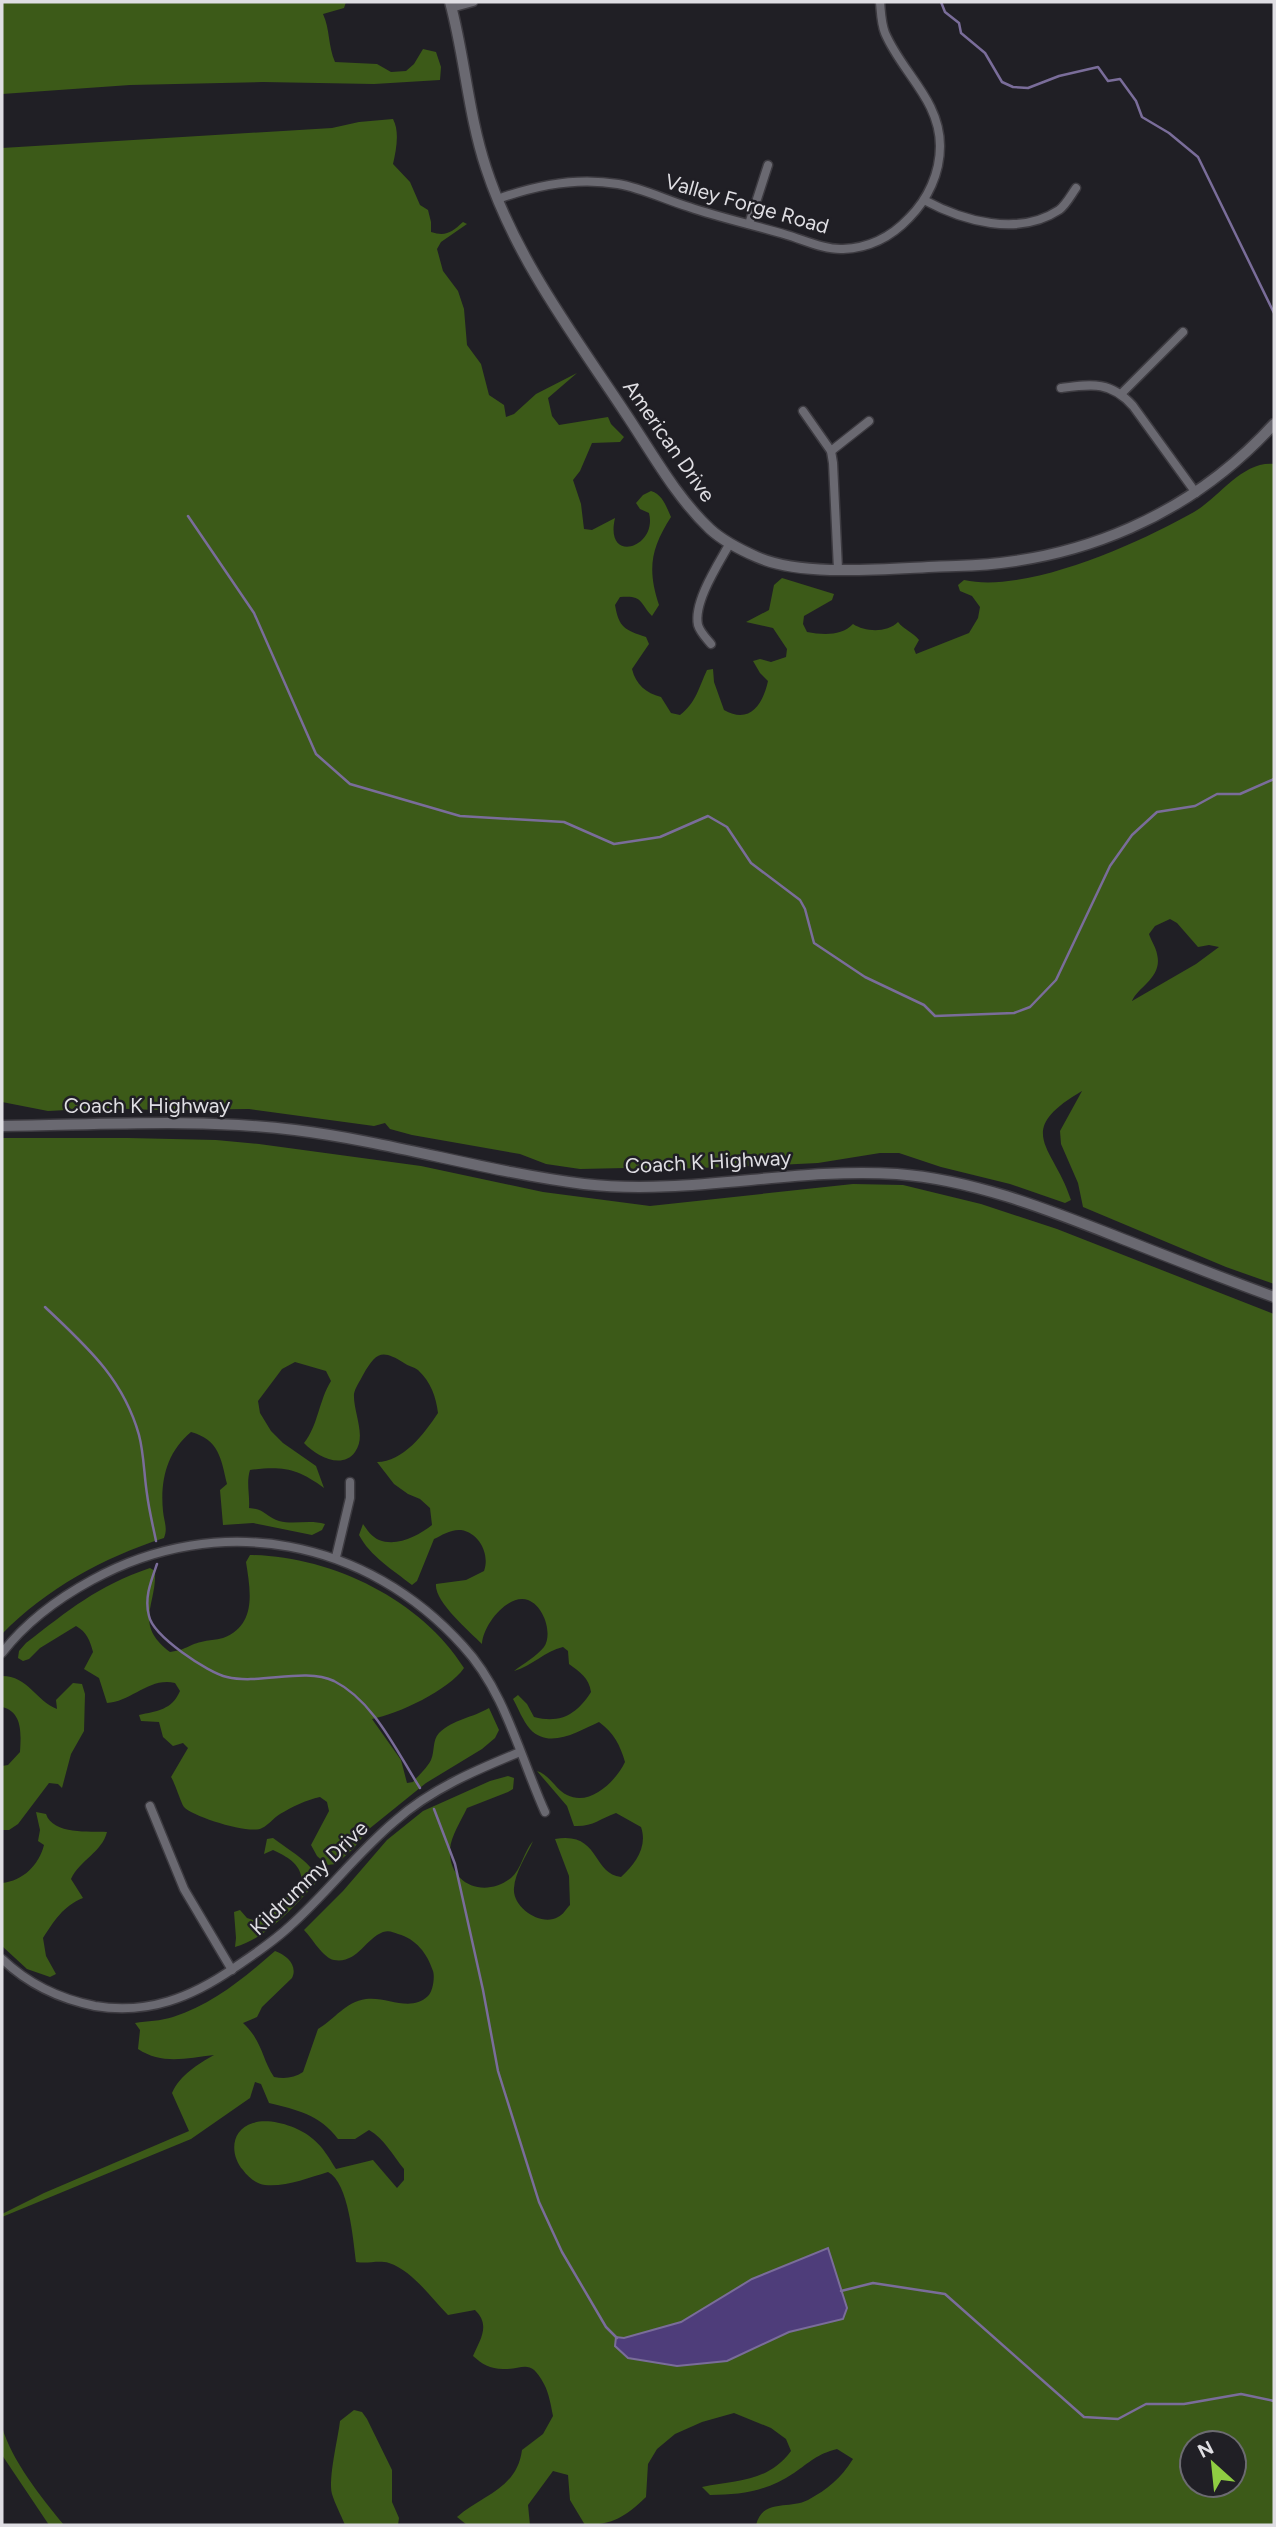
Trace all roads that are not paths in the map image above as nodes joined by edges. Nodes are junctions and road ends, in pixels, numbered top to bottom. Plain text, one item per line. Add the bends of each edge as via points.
1 (473, 2) edge
2 (880, 2) edge
3 (451, 5) edge
4 (768, 165) dead end
5 (1076, 188) dead end
6 (498, 199) junction
7 (924, 200) junction
8 (749, 224) junction
9 (1183, 332) dead end
10 (1061, 388) dead end
11 (1121, 394) junction
12 (803, 411) dead end
13 (869, 421) dead end
14 (1274, 424) edge
15 (831, 451) junction
16 (1196, 493) junction
17 (730, 543) junction
18 (838, 569) junction
19 (711, 644) dead end
20 (2, 1126) edge
21 (1274, 1297) edge
22 (350, 1482) dead end
23 (336, 1558) junction
24 (2, 1653) edge
25 (520, 1752) junction
26 (150, 1805) dead end
27 (545, 1812) dead end
28 (2, 1959) edge
29 (232, 1969) junction

1 - 3 street
2 - 7 street, Valley Forge Road via 885,33 936,119 938,164
3 - 6 street, American Drive via 481,150
4 - 8 street
5 - 7 street via 1055,212 1004,224 964,219
6 - 8 street, Valley Forge Road via 550,185 609,183
6 - 17 street, American Drive via 540,283 664,471 688,506
7 - 8 street, Valley Forge Road via 890,234 851,248 825,246
9 - 11 street
10 - 11 street via 1100,385
11 - 16 street
12 - 15 street
13 - 15 street
14 - 16 street, American Drive
15 - 18 street
16 - 18 street, American Drive via 1110,538 1031,560
17 - 18 street, American Drive via 779,565
17 - 19 street via 698,614 699,629
20 - 21 street, Coach K Highway via 205,1123 264,1127 613,1186 682,1186 837,1174 930,1178 985,1190 1074,1220
22 - 23 street
23 - 24 street via 246,1541 151,1554 69,1593 26,1626
23 - 25 street via 411,1598 465,1647 491,1686
25 - 27 street
25 - 29 street, Kildrummy Drive via 459,1779 409,1810 290,1927
26 - 29 street via 184,1889
28 - 29 street, Kildrummy Drive via 56,1995 121,2009 180,1999

